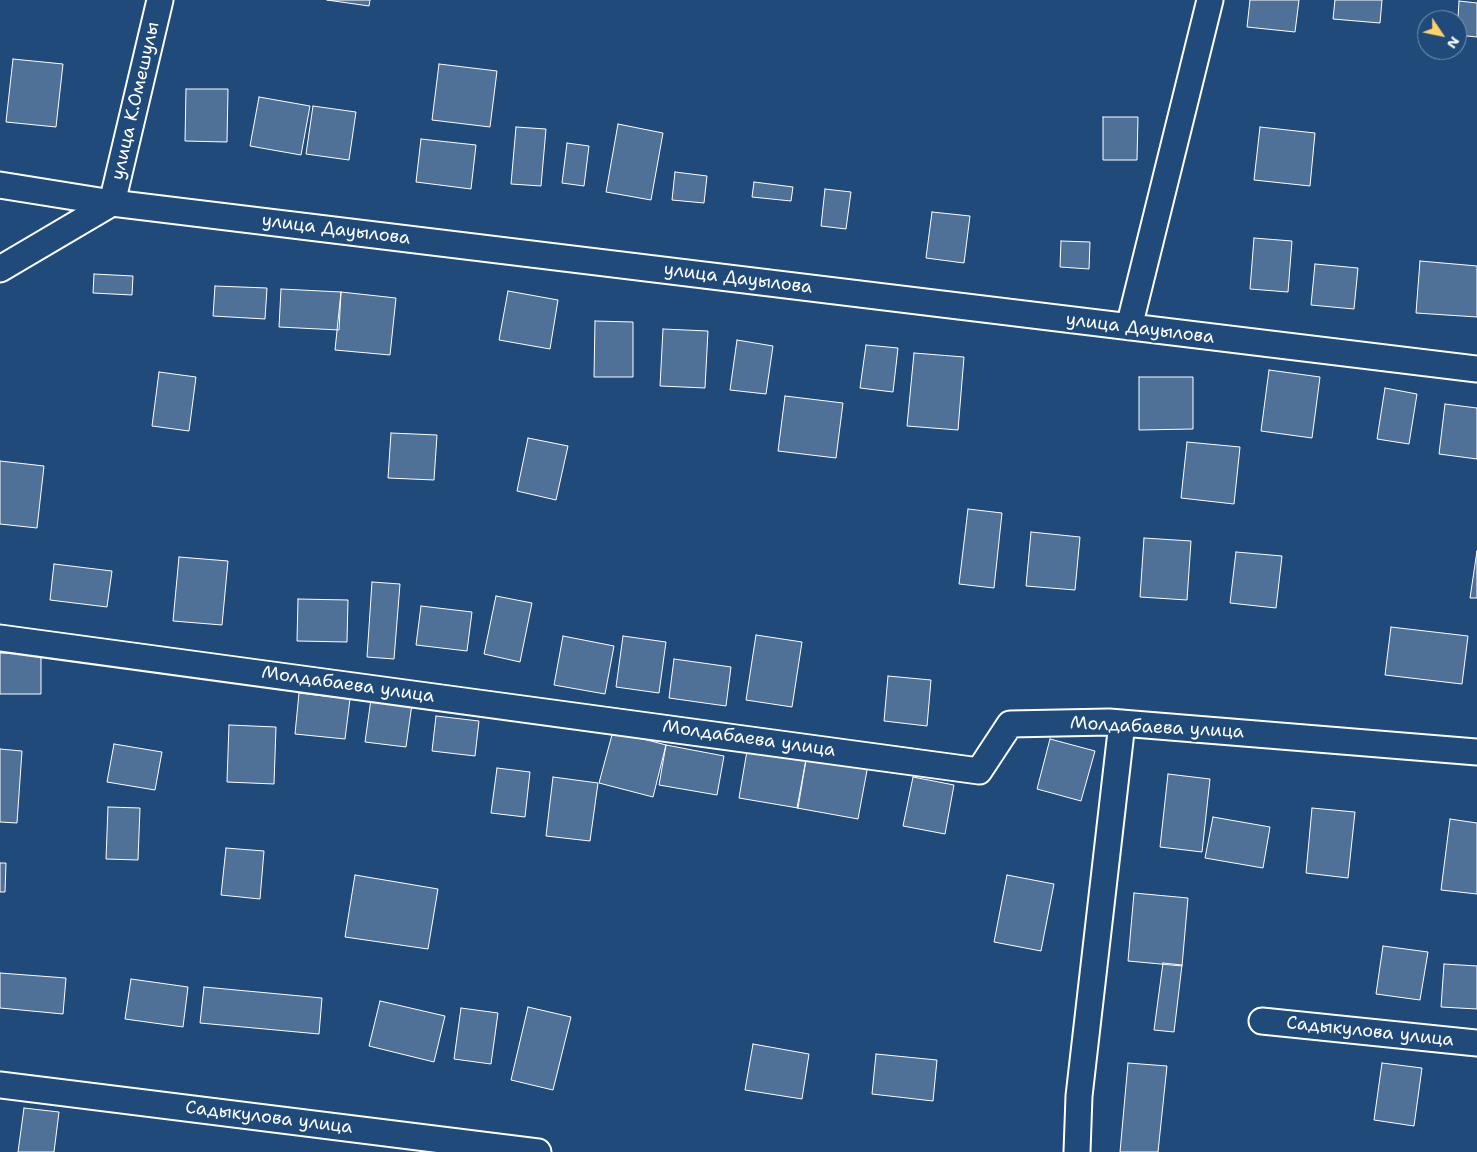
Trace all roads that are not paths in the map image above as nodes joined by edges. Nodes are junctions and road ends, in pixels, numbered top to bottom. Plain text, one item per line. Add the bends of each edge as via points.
1 (160, 0) edge
2 (1210, 0) edge
3 (0, 185) edge
4 (112, 203) junction
5 (0, 269) edge
6 (1129, 328) junction
7 (1477, 369) edge
8 (0, 638) edge
9 (1122, 723) junction
10 (1477, 752) edge
11 (1262, 1021) dead end
12 (1477, 1043) edge
13 (0, 1085) edge
14 (538, 1152) edge
15 (1077, 1152) edge

1 - 4 street, улица К.Омешулы
2 - 6 street
3 - 4 street, улица Дауылова
4 - 5 street
4 - 6 street, улица Дауылова
6 - 7 street, улица Дауылова
8 - 9 street, Молдабаева улица via 979,770 1010,724
9 - 10 street, Молдабаева улица
9 - 15 street via 1079,1096
11 - 12 street, Садыкулова улица
13 - 14 street, Садыкулова улица

